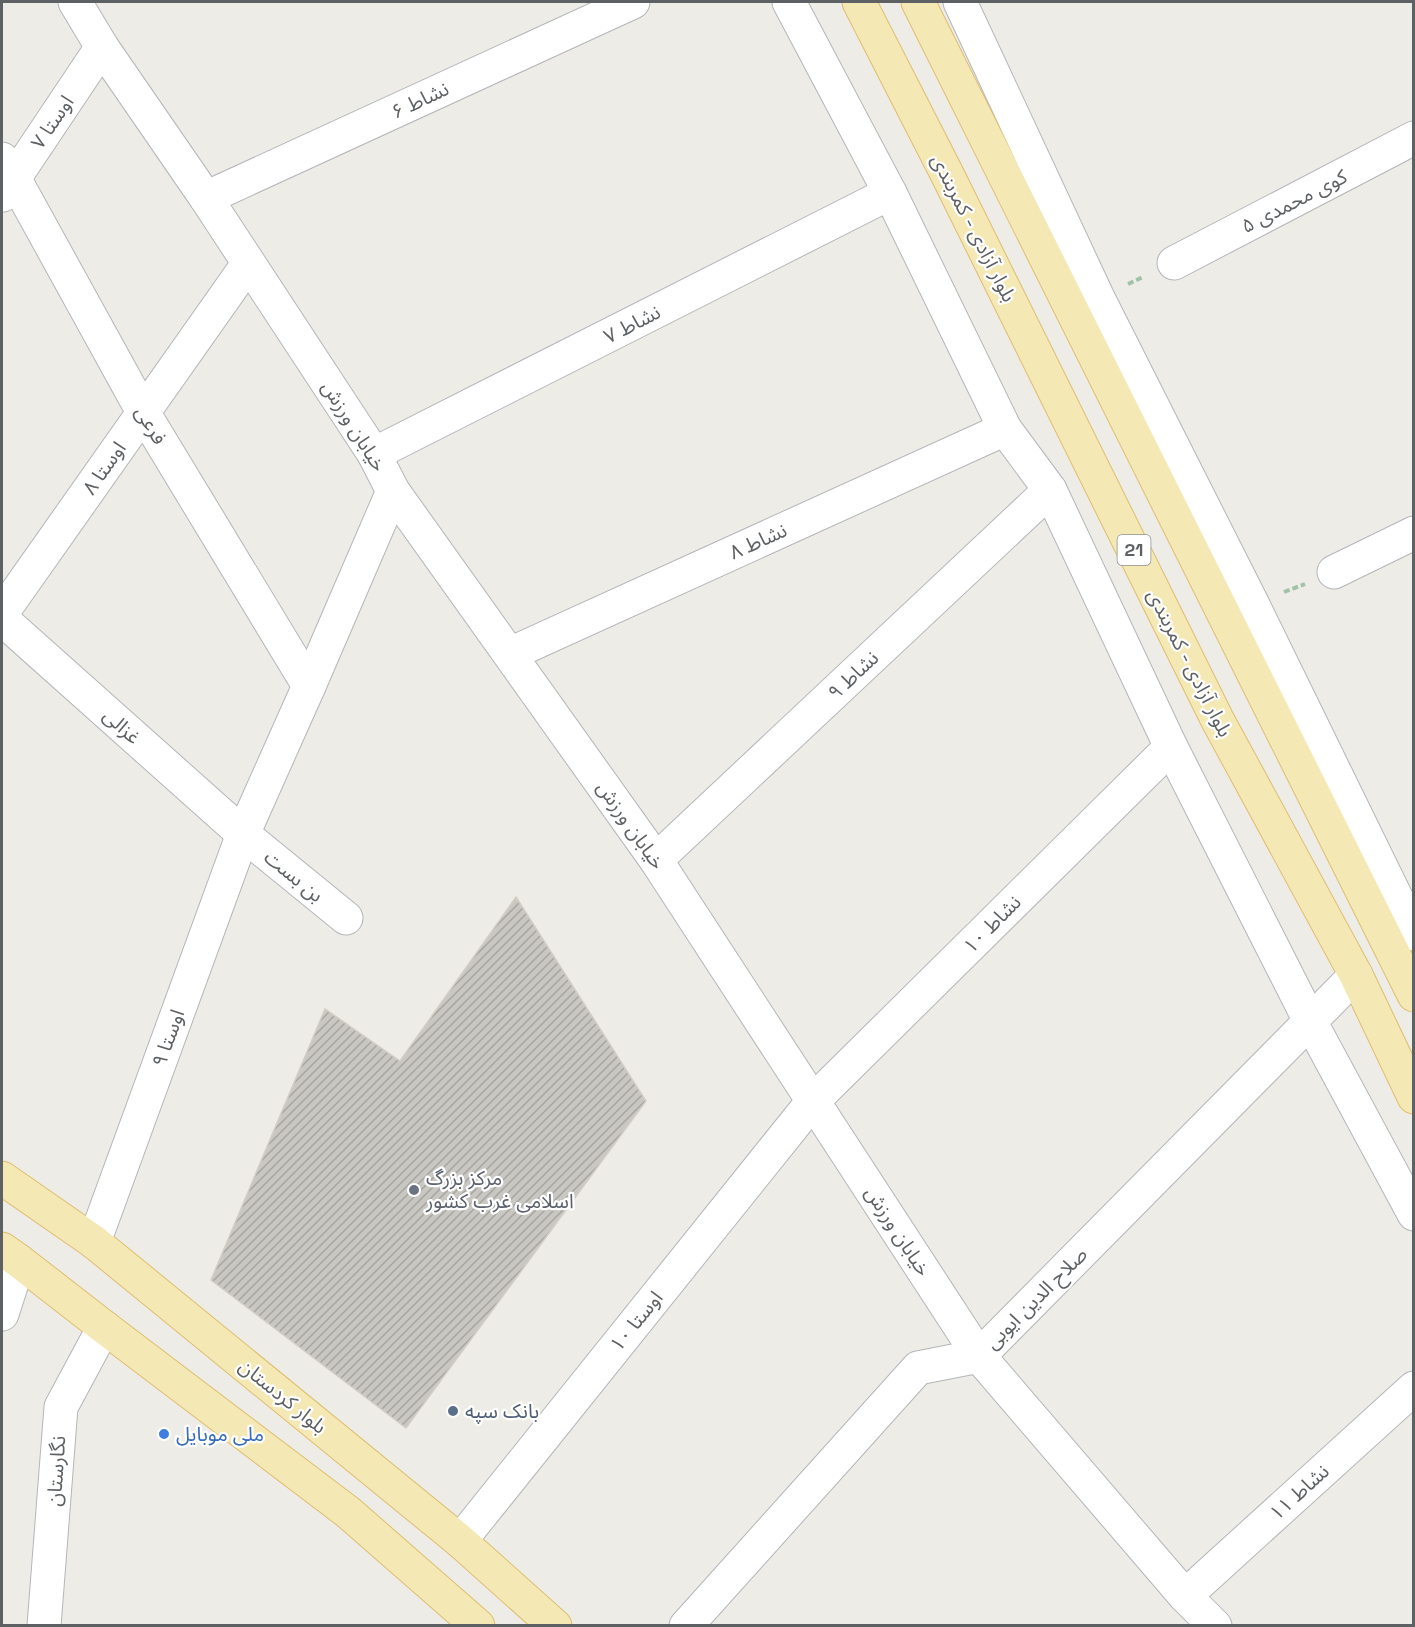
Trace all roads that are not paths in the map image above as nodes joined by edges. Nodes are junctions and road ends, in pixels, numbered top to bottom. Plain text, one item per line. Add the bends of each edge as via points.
1 (75, 2) edge
2 (633, 2) edge
3 (789, 2) edge
4 (858, 2) edge
5 (918, 2) edge
6 (960, 2) edge
7 (102, 47) junction
8 (1413, 138) edge
9 (6, 178) edge
10 (891, 193) junction
11 (206, 198) junction
12 (1174, 263) road end
13 (248, 264) junction
14 (143, 412) junction
15 (1005, 429) junction
16 (374, 454) junction
17 (1050, 489) junction
18 (393, 490) junction
19 (1413, 533) edge
20 (1334, 572) road end
21 (2, 613) edge
22 (2, 619) edge
23 (510, 654) junction
24 (309, 686) junction
25 (1171, 747) junction
26 (243, 834) junction
27 (656, 860) junction
28 (346, 918) dead end
29 (1413, 934) edge
30 (1356, 975) junction
31 (1413, 995) edge
32 (1310, 1021) junction
33 (1413, 1097) edge
34 (813, 1101) junction
35 (2, 1178) edge
36 (1413, 1214) edge
37 (94, 1242) junction
38 (10, 1255) edge
39 (2, 1314) edge
40 (104, 1327) junction
41 (979, 1356) junction
42 (1413, 1388) edge
43 (460, 1541) junction
44 (1185, 1596) junction
45 (45, 1612) edge
46 (25, 1626) edge
47 (478, 1626) edge
48 (555, 1626) edge
49 (686, 1626) edge
50 (1215, 1626) edge

1 - 7 street, خیابان ورزش
2 - 11 street, نشاط ۶
3 - 10 street
4 - 30 main road, بلوار آزادی - کمربندی / 21 via 1217,719
5 - 31 main road
6 - 29 street via 1098,298
7 - 9 street, اوستا ۷
7 - 11 street, خیابان ورزش
8 - 12 street, کوی محمدی ۵
9 - 14 street, فرعی
10 - 15 street
10 - 16 street, نشاط ۷
11 - 13 street, خیابان ورزش
13 - 14 street, اوستا ۸
13 - 16 street, خیابان ورزش
14 - 21 street, اوستا ۸
14 - 24 street, فرعی
15 - 17 street
15 - 23 street, نشاط ۸
16 - 18 street, خیابان ورزش
17 - 25 street
17 - 27 street, نشاط ۹
18 - 23 street, خیابان ورزش
18 - 24 street, اوستا ۹
19 - 20 street
22 - 26 street, غزالی
23 - 27 street, خیابان ورزش
24 - 26 street, اوستا ۹
25 - 32 street
25 - 34 street, نشاط ۱۰
26 - 28 street, بن بست
26 - 37 street, اوستا ۹
27 - 34 street, خیابان ورزش
30 - 32 street, صلاح الدین ایوبی
30 - 33 main road, بلوار آزادی - کمربندی / 21
32 - 36 street
32 - 41 street, صلاح الدین ایوبی
34 - 41 street, خیابان ورزش
34 - 43 street, اوستا ۱۰
35 - 37 main road, بلوار کردستان
37 - 43 main road, بلوار کردستان
38 - 39 street
38 - 40 main road
40 - 45 street, نگارستان via 60,1407
40 - 47 main road via 349,1513
41 - 44 street, خیابان ورزش
41 - 49 street, صلاح الدین ایوبی via 918,1368
42 - 44 street, نشاط ۱۱
43 - 48 main road, بلوار کردستان
44 - 50 street, خیابان ورزش
45 - 46 street

